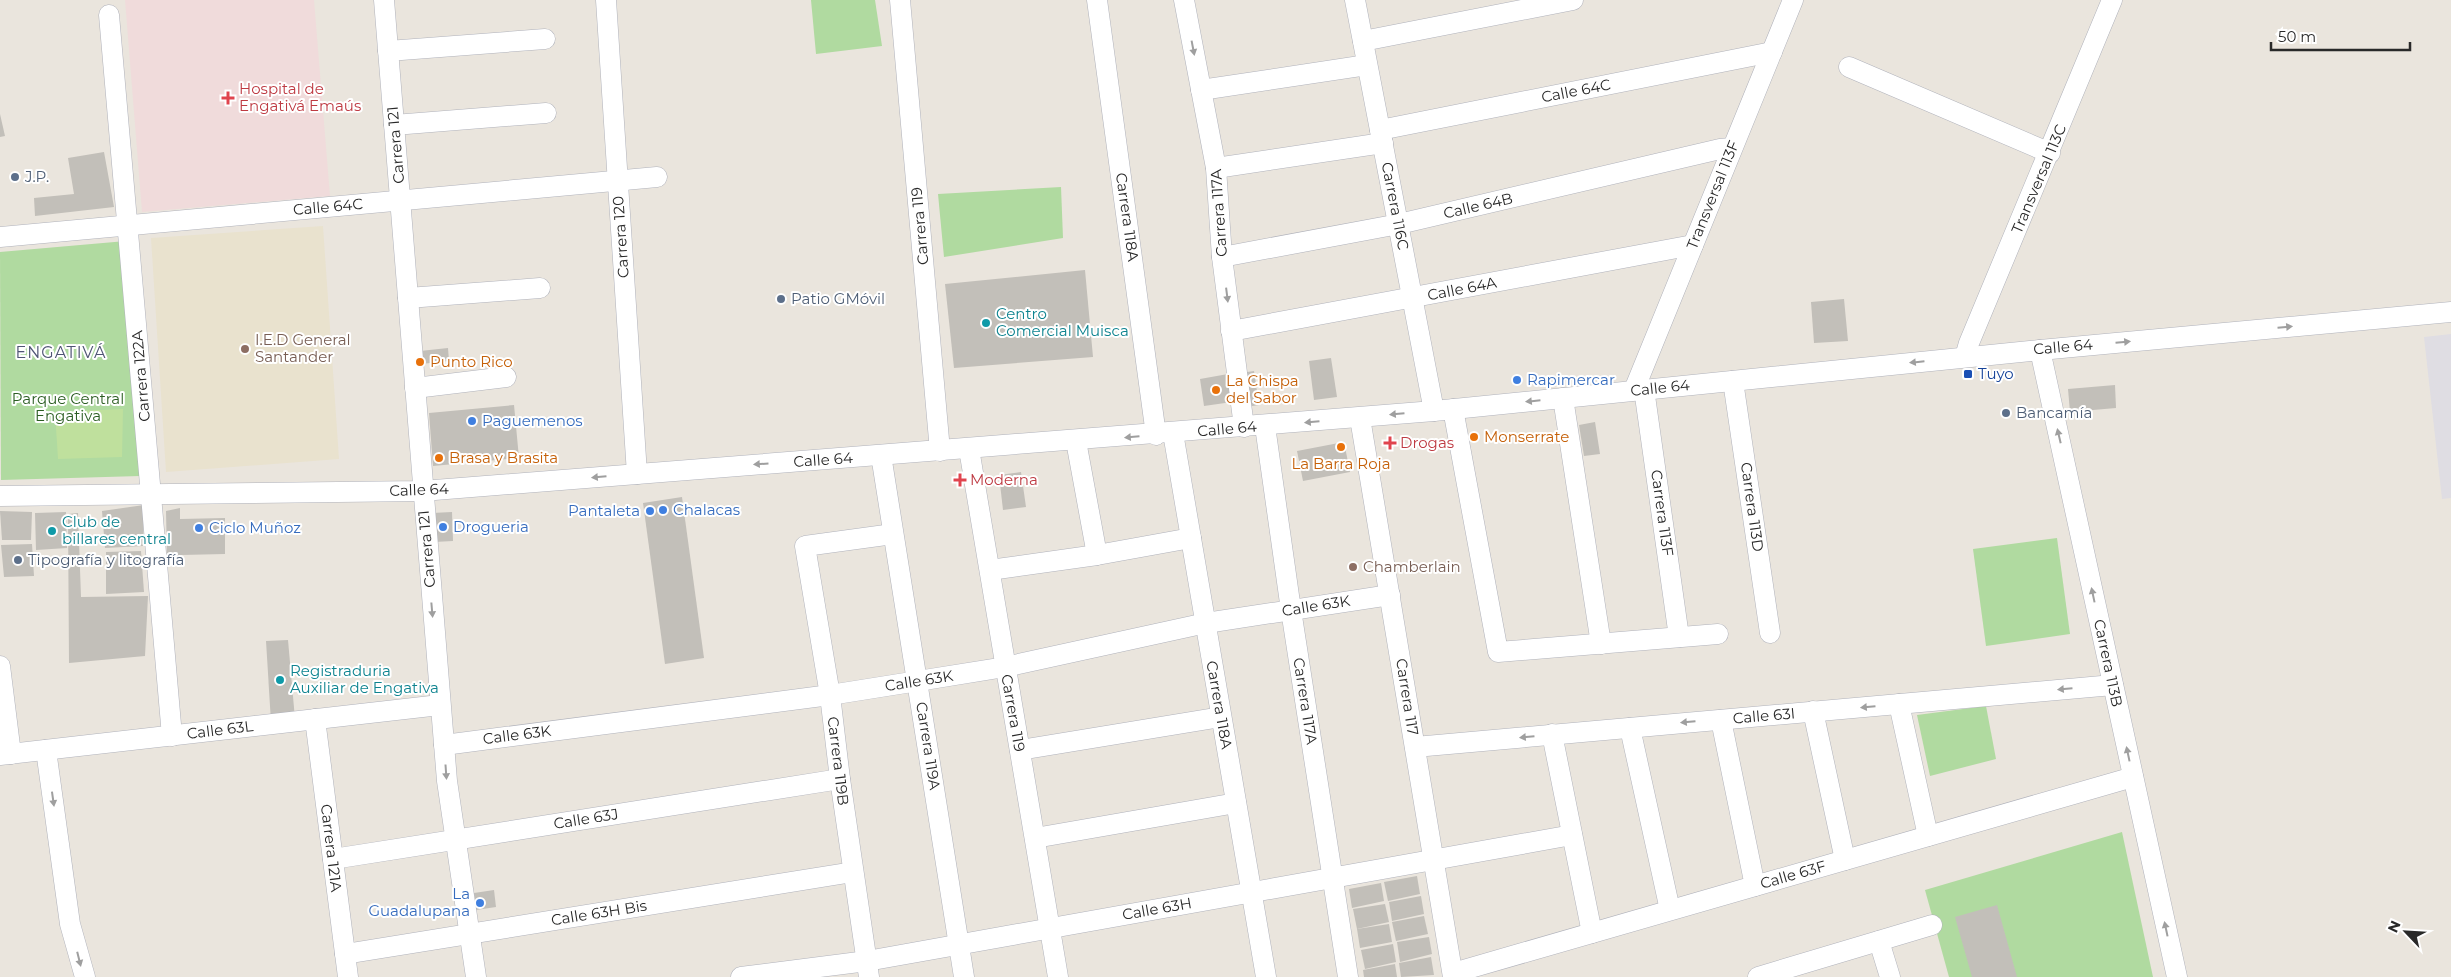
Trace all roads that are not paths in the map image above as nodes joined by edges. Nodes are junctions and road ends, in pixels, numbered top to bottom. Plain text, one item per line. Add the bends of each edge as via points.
1 (384, 0) edge
2 (606, 0) edge
3 (900, 0) edge
4 (1097, 0) edge
5 (1184, 0) edge
6 (1355, 0) edge
7 (1573, 0) edge
8 (1793, 0) edge
9 (2117, 0) edge
10 (109, 16) dead end
11 (545, 39) dead end
12 (1363, 41) junction
13 (388, 51) junction
14 (1772, 52) junction
15 (1368, 65) junction
16 (1849, 67) dead end
17 (1201, 90) junction
18 (546, 113) dead end
19 (394, 125) junction
20 (1381, 136) junction
21 (1732, 148) junction
22 (2050, 153) junction
23 (1216, 168) junction
24 (657, 178) dead end
25 (617, 181) junction
26 (400, 201) junction
27 (1399, 224) junction
28 (128, 226) junction
29 (0, 237) edge
30 (1693, 245) junction
31 (1222, 257) junction
32 (540, 288) dead end
33 (408, 298) junction
34 (1413, 298) junction
35 (2451, 312) edge
36 (1231, 331) junction
37 (2040, 350) junction
38 (1965, 357) junction
39 (506, 377) dead end
40 (1733, 380) junction
41 (415, 388) junction
42 (1639, 390) junction
43 (1563, 398) junction
44 (1443, 410) junction
45 (1360, 418) junction
46 (1265, 426) junction
47 (1244, 427) junction
48 (1165, 434) junction
49 (1076, 441) junction
50 (970, 449) junction
51 (940, 451) junction
52 (881, 455) junction
53 (638, 474) junction
54 (422, 491) junction
55 (151, 494) junction
56 (0, 496) edge
57 (893, 534) junction
58 (1191, 538) junction
59 (1097, 555) junction
60 (990, 570) junction
61 (1390, 595) junction
62 (1291, 610) junction
63 (1206, 623) junction
64 (1770, 633) dead end
65 (1718, 634) dead end
66 (1679, 637) junction
67 (1601, 644) junction
68 (0, 666) edge
69 (1005, 667) junction
70 (918, 681) junction
71 (2113, 685) junction
72 (830, 695) junction
73 (1900, 704) junction
74 (440, 705) junction
75 (1813, 711) junction
76 (1221, 717) junction
77 (315, 719) junction
78 (1721, 720) junction
79 (1630, 728) junction
80 (1552, 734) junction
81 (172, 736) junction
82 (444, 745) junction
83 (1415, 747) junction
84 (46, 750) junction
85 (1020, 750) junction
86 (5, 754) edge
87 (2133, 777) junction
88 (840, 779) junction
89 (1236, 803) junction
90 (1572, 835) junction
91 (1928, 836) junction
92 (1035, 838) junction
93 (456, 840) junction
94 (332, 859) junction
95 (1844, 860) junction
96 (1434, 861) junction
97 (853, 872) junction
98 (1333, 878) junction
99 (1754, 886) junction
100 (1251, 893) junction
101 (1670, 910) junction
102 (1932, 925) dead end
103 (1050, 928) junction
104 (1592, 933) junction
105 (470, 934) junction
106 (1879, 940) junction
107 (959, 944) junction
108 (345, 954) junction
109 (868, 969) edge
110 (1784, 973) edge
111 (1453, 975) edge
112 (85, 977) edge
113 (348, 977) edge
114 (476, 977) edge
115 (742, 977) edge
116 (964, 977) edge
117 (1058, 977) edge
118 (1266, 977) edge
119 (1348, 977) edge
120 (1758, 977) edge
121 (1890, 977) edge
122 (2177, 977) edge

1 - 13 street, Carrera 121
2 - 25 street, Carrera 120
3 - 51 street, Carrera 119
4 - 48 street, Carrera 118A
5 -> 17 street, Carrera 117A
6 - 12 street, Carrera 116C
7 - 12 street
8 - 14 street, Transversal 113F
9 - 22 street, Transversal 113C
10 - 28 street, Carrera 122A
11 - 13 street
12 - 15 street, Carrera 116C
13 - 19 street, Carrera 121
14 - 20 street, Calle 64C
14 - 21 street, Transversal 113F
15 - 17 street
15 - 20 street, Carrera 116C
16 - 22 street
17 - 23 street, Carrera 117A
18 - 19 street
19 - 26 street, Carrera 121
20 - 23 street, Calle 64C
20 - 27 street, Carrera 116C
21 - 27 street, Calle 64B
21 - 30 street, Transversal 113F
22 - 38 street, Transversal 113C
23 - 31 street, Carrera 117A
24 - 25 street, Calle 64C
25 - 26 street, Calle 64C
25 - 53 street, Carrera 120
26 - 28 street, Calle 64C
26 - 33 street, Carrera 121
27 - 31 street, Calle 64B
27 - 34 street, Carrera 116C
28 - 29 street, Calle 64C
28 - 55 street, Carrera 122A
30 - 34 street, Calle 64A
30 - 42 street, Transversal 113F
31 -> 36 street, Carrera 117A
32 - 33 street
33 - 41 street, Carrera 121
34 - 36 street, Calle 64A
34 - 44 street, Carrera 116C
37 -> 35 street, Calle 64
36 - 47 street, Carrera 117A
37 - 38 street, Calle 64
71 -> 37 street, Carrera 113B
38 -> 40 street, Calle 64
39 - 41 street
40 - 42 street, Calle 64
40 - 64 street, Carrera 113D
41 - 54 street, Carrera 121
42 - 43 street, Calle 64
42 - 66 street, Carrera 113F
43 -> 44 street, Calle 64
43 - 67 street
44 -> 45 street, Calle 64
44 - 67 street, Carrera 116C via 1498,652
45 -> 46 street, Calle 64
45 - 61 street, Carrera 117
46 - 47 street, Calle 64
46 - 62 street, Carrera 117A
47 - 48 street, Calle 64
48 -> 49 street, Calle 64
48 - 58 street, Carrera 118A
49 - 50 street, Calle 64
49 - 59 street
50 - 51 street, Calle 64
50 - 60 street, Carrera 119
51 - 52 street, Calle 64
52 -> 53 street, Calle 64
52 - 57 street, Carrera 119A
53 -> 54 street, Calle 64
54 - 55 street, Calle 64
54 -> 74 street, Carrera 121
55 - 56 street, Calle 64
55 - 81 street, Carrera 122A
57 - 70 street, Carrera 119A
57 - 72 street, Carrera 119B via 805,546
58 - 59 street
58 - 63 street, Carrera 118A
59 - 60 street
60 - 69 street, Carrera 119
61 - 62 street, Calle 63K
61 - 83 street, Carrera 117
62 - 63 street, Calle 63K
62 - 98 street, Carrera 117A
63 - 69 street, Calle 63K
63 - 76 street, Carrera 118A
65 - 66 street
66 - 67 street
68 - 86 street
69 - 70 street, Calle 63K
69 - 85 street, Carrera 119
70 - 72 street, Calle 63K
70 - 107 street, Carrera 119A
71 -> 73 street, Calle 63I
87 -> 71 street, Carrera 113B
72 - 82 street, Calle 63K
72 - 88 street, Carrera 119B
73 -> 75 street, Calle 63I
73 - 91 street
74 - 77 street, Calle 63L
74 - 82 street, Carrera 121
75 - 78 street, Calle 63I
75 - 95 street
76 - 85 street
76 - 89 street, Carrera 118A
77 - 81 street, Calle 63L
77 - 94 street, Carrera 121A
78 -> 79 street, Calle 63I
78 - 99 street
79 - 80 street, Calle 63I
79 - 101 street
80 -> 83 street, Calle 63I
80 - 90 street
81 - 84 street, Calle 63L
82 -> 93 street, Carrera 121
83 - 96 street, Carrera 117
84 - 86 street, Calle 63L
84 -> 112 street via 70,924
85 - 92 street, Carrera 119
87 - 91 street, Calle 63F
122 -> 87 street, Carrera 113B
88 - 93 street, Calle 63J
88 - 97 street, Carrera 119B
89 - 92 street
89 - 100 street, Carrera 118A
90 - 96 street, Calle 63H
90 - 104 street
91 - 95 street, Calle 63F
92 - 103 street, Carrera 119
93 - 94 street, Calle 63J
93 - 105 street, Carrera 121
94 - 108 street, Carrera 121A
95 - 99 street, Calle 63F
96 - 98 street, Calle 63H
96 - 111 street, Carrera 117
97 - 105 street, Calle 63H Bis
97 - 109 street, Carrera 119B
98 - 100 street, Calle 63H
98 - 119 street, Carrera 117A
99 - 101 street, Calle 63F
100 - 103 street, Calle 63H
100 - 118 street, Carrera 118A
101 - 104 street, Calle 63F
102 - 106 street
103 - 107 street, Calle 63H
103 - 117 street, Carrera 119
104 - 111 street, Calle 63F
105 - 108 street, Calle 63H Bis
105 - 114 street, Carrera 121
106 - 110 street
106 - 121 street
107 - 109 street, Calle 63H
107 - 116 street, Carrera 119A
108 - 113 street, Carrera 121A
109 - 115 street, Calle 63H
110 - 120 street

